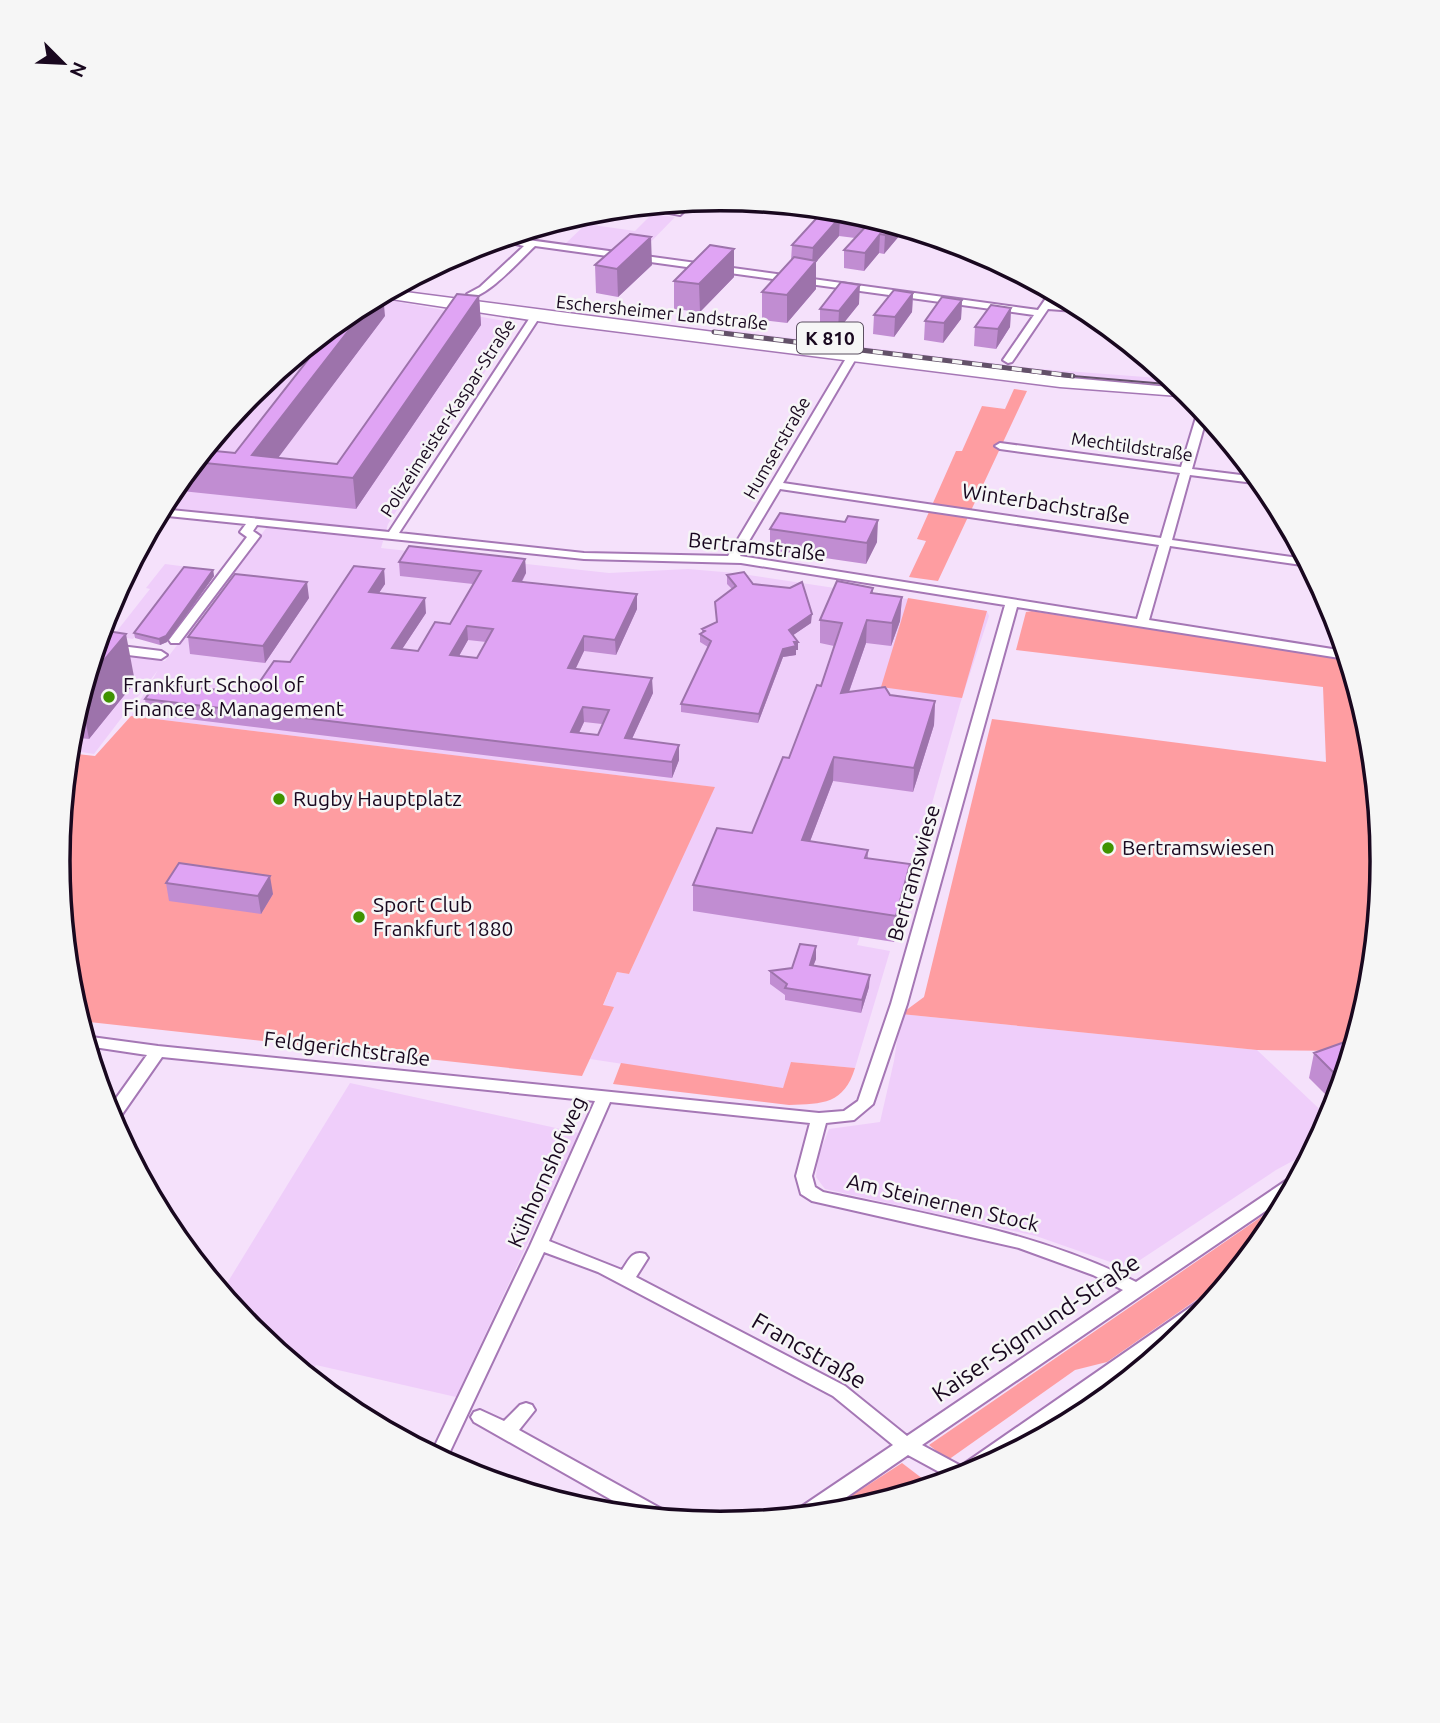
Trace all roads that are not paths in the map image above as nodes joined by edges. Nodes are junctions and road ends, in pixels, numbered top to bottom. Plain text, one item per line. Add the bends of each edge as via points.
1 (524, 242) edge
2 (530, 243) junction
3 (417, 288) edge
4 (476, 293) junction
5 (401, 296) edge
6 (1049, 301) edge
7 (1043, 309) junction
8 (1062, 309) edge
9 (539, 310) junction
10 (853, 355) junction
11 (1008, 359) junction
12 (1150, 374) edge
13 (1170, 392) edge
14 (1200, 423) edge
15 (1000, 446) dead end
16 (1185, 472) junction
17 (1245, 479) edge
18 (777, 485) junction
19 (172, 513) edge
20 (254, 522) junction
21 (392, 537) junction
22 (1166, 542) junction
23 (732, 560) junction
24 (1297, 562) edge
25 (1012, 603) junction
26 (1142, 623) junction
27 (175, 640) dead end
28 (106, 648) edge
29 (1336, 653) edge
30 (162, 654) dead end
31 (96, 1042) edge
32 (158, 1051) junction
33 (604, 1098) junction
34 (118, 1108) edge
35 (818, 1118) junction
36 (1279, 1193) edge
37 (539, 1244) junction
38 (639, 1258) dead end
39 (625, 1279) junction
40 (1136, 1289) junction
41 (1172, 1329) edge
42 (526, 1410) dead end
43 (480, 1417) dead end
44 (506, 1431) junction
45 (1012, 1441) edge
46 (907, 1446) junction
47 (442, 1448) edge
48 (950, 1469) edge
49 (823, 1503) edge
50 (640, 1506) edge

1 - 2 street
2 - 4 street
2 - 7 street
3 - 4 main road, Eschersheimer Landstraße / K 810
4 - 9 main road, Eschersheimer Landstraße / K 810
5 - 9 main road, Eschersheimer Landstraße / K 810
6 - 7 street
7 - 8 street
7 - 11 street
9 - 10 main road, Eschersheimer Landstraße / K 810
9 - 11 main road, Eschersheimer Landstraße / K 810
9 - 21 street, Polizeimeister-Kaspar-Straße
10 - 13 main road, Eschersheimer Landstraße / K 810
10 - 18 street, Humserstraße
11 - 12 main road, Eschersheimer Landstraße / K 810
14 - 16 street
15 - 16 street, Mechtildstraße
16 - 17 street, Mechtildstraße
16 - 22 street
18 - 22 street, Winterbachstraße
18 - 23 street, Humserstraße
19 - 20 street, Bertramstraße
20 - 21 street, Bertramstraße
20 - 27 street via 246,532 254,536
21 - 23 street, Bertramstraße via 584,555
22 - 24 street, Winterbachstraße
22 - 26 street
23 - 25 street, Bertramstraße
25 - 26 street, Bertramstraße
25 - 35 street, Bertramswiese via 900,1004 865,1104 848,1116
26 - 29 street, Bertramstraße
28 - 30 street
31 - 32 street, Feldgerichtstraße
32 - 33 street, Feldgerichtstraße
32 - 34 street
33 - 35 street, Kühhornshofweg
33 - 37 street, Kühhornshofweg
35 - 40 street, Am Steinernen Stock via 804,1176 807,1190 818,1197 1023,1243
36 - 40 street, Kaiser-Sigmund-Straße
37 - 39 street, Francstraße
37 - 47 street, Kühhornshofweg
38 - 39 street
39 - 46 street, Francstraße via 839,1391
40 - 46 street, Kaiser-Sigmund-Straße
41 - 45 street
42 - 44 street
43 - 44 street
44 - 50 street
46 - 48 street, Francstraße
46 - 49 street, Kaiser-Sigmund-Straße

